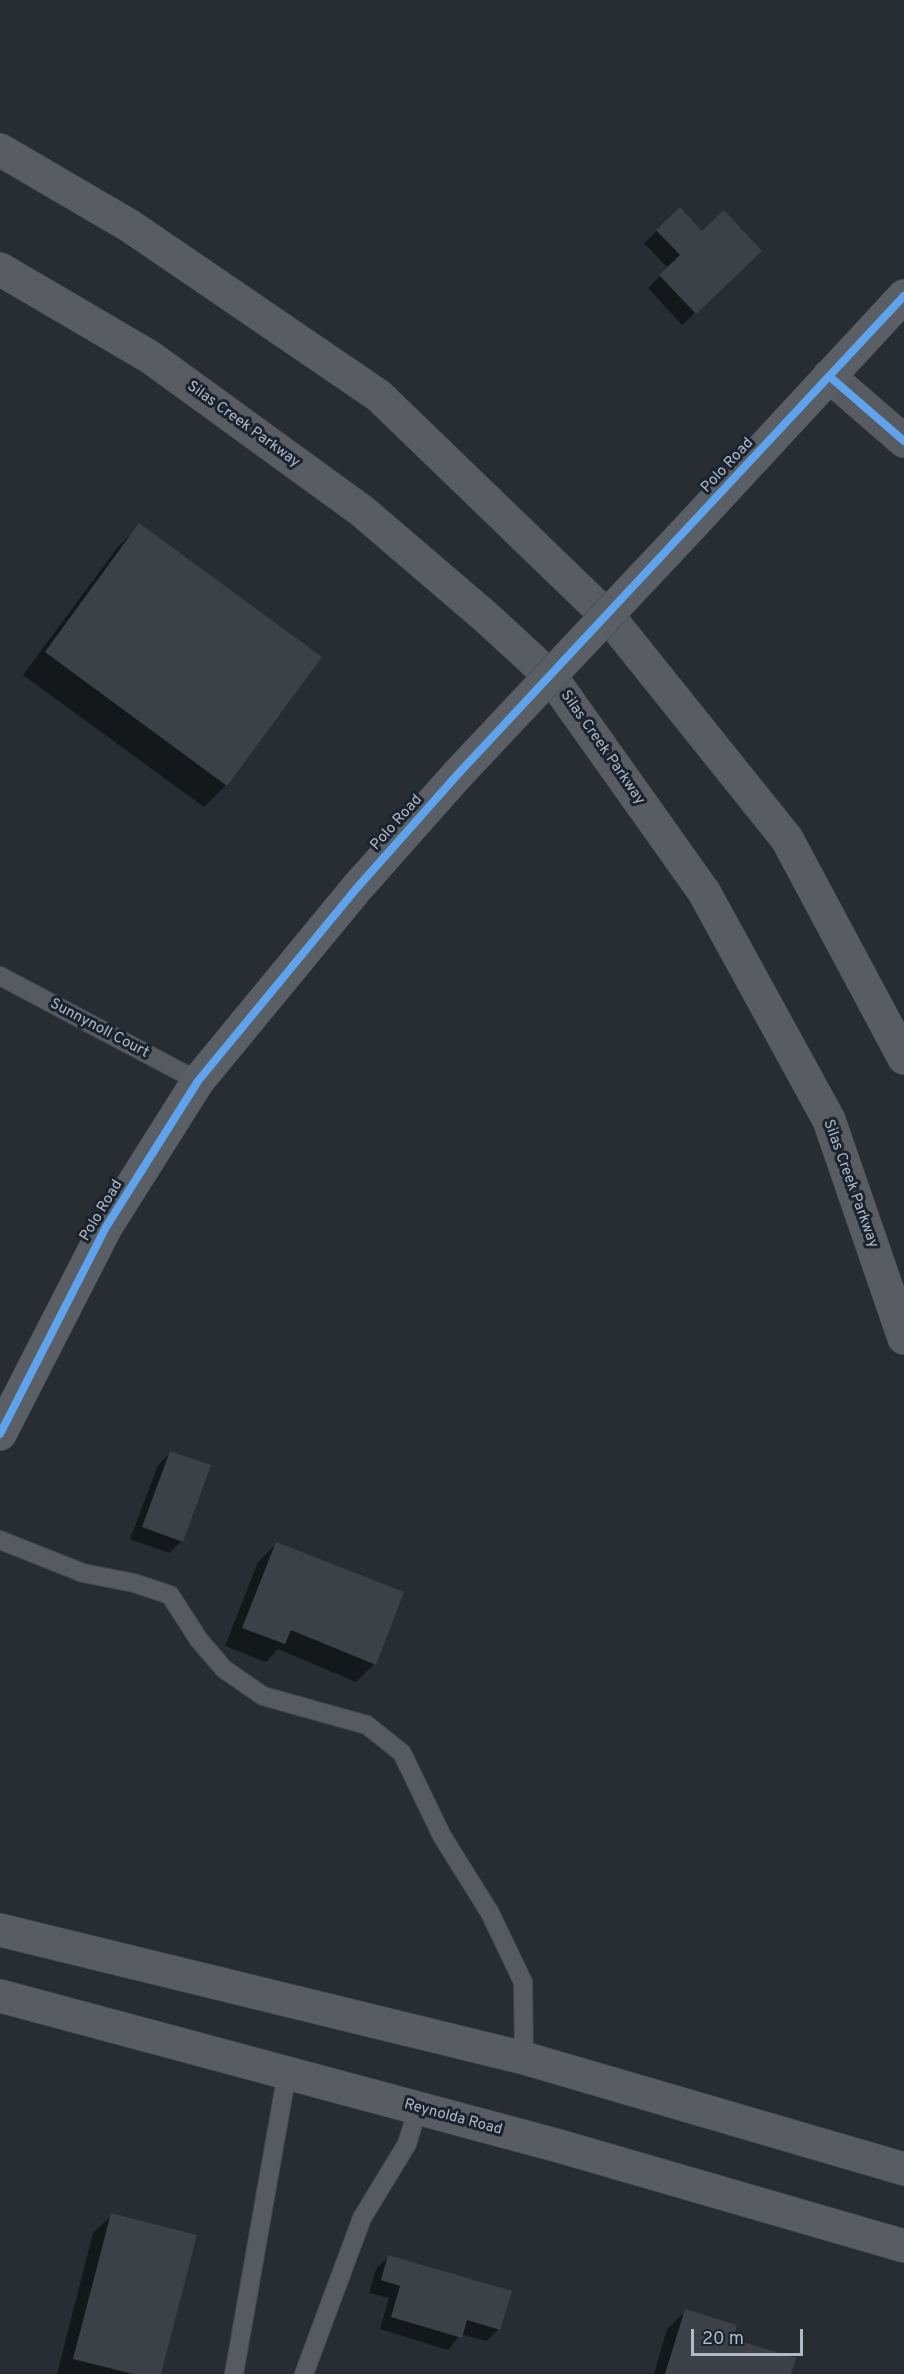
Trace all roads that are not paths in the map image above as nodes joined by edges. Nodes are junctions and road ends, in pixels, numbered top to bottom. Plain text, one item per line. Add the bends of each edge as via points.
1 (0, 150) edge
2 (0, 269) edge
3 (904, 296) edge
4 (829, 376) junction
5 (904, 441) edge
6 (0, 976) edge
7 (904, 1058) edge
8 (198, 1081) junction
9 (904, 1338) edge
10 (0, 1434) edge
11 (0, 1540) edge
12 (0, 1930) edge
13 (0, 1996) edge
14 (524, 2058) junction
15 (287, 2073) junction
16 (418, 2108) junction
17 (904, 2169) edge
18 (904, 2246) edge
19 (234, 2374) edge
20 (304, 2374) edge

1 - 7 main road via 130,226 380,396 613,622 787,839
2 - 9 main road, Silas Creek Parkway via 150,357 362,511 552,678 704,892 829,1120
3 - 4 main road, Polo Road
4 - 5 street
4 - 8 main road, Polo Road, bridge via 458,774 356,889
6 - 8 lane, Sunnynoll Court
8 - 10 main road, Polo Road via 106,1227
11 - 14 lane via 83,1573 170,1595 199,1640 224,1669 263,1696 367,1725 402,1753 442,1836 490,1913 522,1983
12 - 14 main road
13 - 15 main road, Reynolda Road
14 - 17 main road
15 - 16 main road, Reynolda Road
15 - 19 lane
16 - 18 main road, Reynolda Road
16 - 20 lane via 407,2144 362,2218

